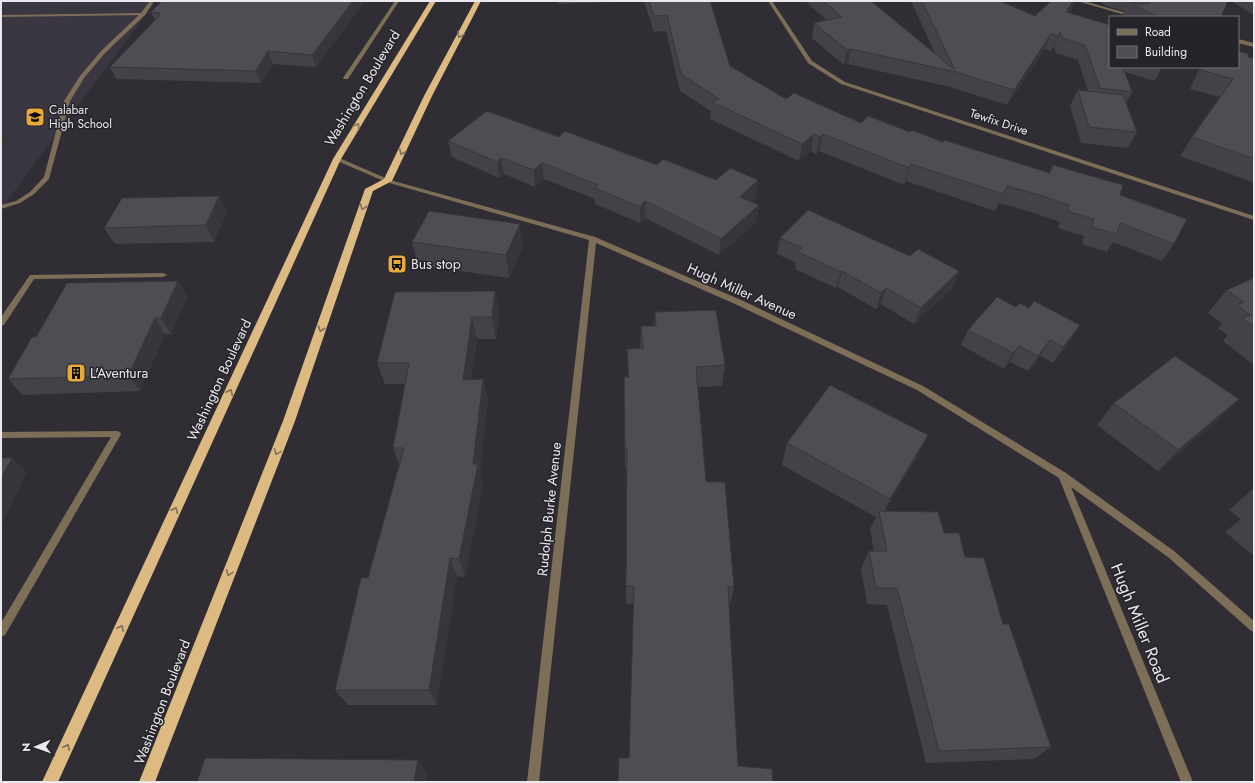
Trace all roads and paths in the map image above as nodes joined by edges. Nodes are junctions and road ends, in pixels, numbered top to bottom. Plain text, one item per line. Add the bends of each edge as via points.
1 (152, 1) edge
2 (397, 1) edge
3 (433, 1) edge
4 (478, 1) edge
5 (770, 1) edge
6 (1079, 1) edge
7 (143, 14) junction
8 (1, 16) edge
9 (1134, 16) edge
10 (1239, 41) edge
11 (1254, 45) edge
12 (346, 78) dead end
13 (337, 159) junction
14 (388, 181) junction
15 (1, 207) edge
16 (1254, 218) edge
17 (593, 239) junction
18 (164, 275) dead end
19 (1, 324) edge
20 (1, 435) edge
21 (1063, 476) junction
22 (1254, 627) edge
23 (1, 632) edge
24 (50, 782) edge
25 (147, 782) edge
26 (533, 782) edge
27 (1187, 782) edge

1 - 7 street
2 - 12 street
13 -> 3 highway, Washington Boulevard
4 -> 14 highway via 428,96
5 - 16 street, Tewfix Drive via 810,62 843,83
6 - 9 street
7 - 8 street
7 - 15 street via 103,52 82,77 67,101 47,178 18,202
10 - 11 street
13 - 14 street
24 -> 13 highway, Washington Boulevard
14 - 17 street, Hugh Miller Avenue
14 -> 25 highway, Washington Boulevard via 369,189 289,421
17 - 21 street, Hugh Miller Avenue via 738,302 920,388
17 - 26 street, Rudolph Burke Avenue
18 - 19 street via 32,277
20 - 23 street via 117,434
21 - 22 street, Hugh Miller Avenue via 1171,554
21 - 27 street, Hugh Miller Road

